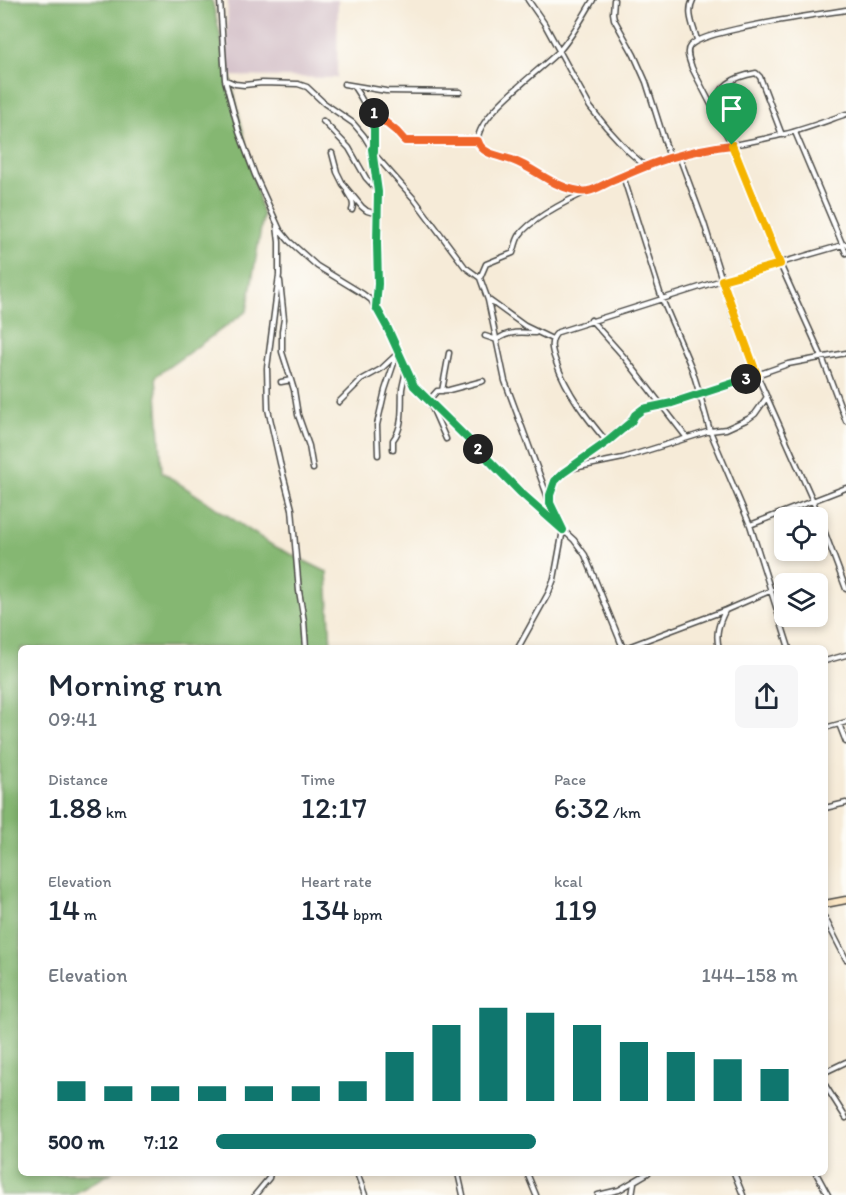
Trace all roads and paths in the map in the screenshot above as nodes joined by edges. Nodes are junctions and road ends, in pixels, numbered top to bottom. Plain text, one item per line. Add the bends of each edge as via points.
1 (220, 0) edge
2 (528, 0) edge
3 (594, 0) edge
4 (614, 0) edge
5 (693, 0) edge
6 (846, 10) edge
7 (697, 40) junction
8 (559, 51) junction
9 (225, 80) junction
10 (344, 84) dead end
11 (354, 86) junction
12 (460, 92) dead end
13 (368, 108) junction
14 (714, 111) junction
15 (846, 114) edge
16 (323, 121) dead end
17 (795, 132) junction
18 (782, 135) junction
19 (478, 141) junction
20 (732, 145) junction
21 (373, 151) junction
22 (332, 153) dead end
23 (679, 156) junction
24 (670, 158) junction
25 (646, 167) junction
26 (623, 176) junction
27 (344, 184) junction
28 (589, 191) junction
29 (378, 192) junction
30 (352, 210) dead end
31 (273, 211) junction
32 (377, 214) junction
33 (844, 245) edge
34 (846, 253) edge
35 (780, 264) junction
36 (279, 274) junction
37 (480, 278) junction
38 (722, 280) junction
39 (662, 299) junction
40 (488, 300) junction
41 (376, 307) junction
42 (591, 320) junction
43 (538, 333) junction
44 (485, 336) dead end
45 (552, 339) junction
46 (496, 340) junction
47 (397, 353) junction
48 (449, 353) dead end
49 (846, 353) edge
50 (822, 357) junction
51 (406, 369) junction
52 (757, 375) junction
53 (291, 380) junction
54 (483, 381) dead end
55 (281, 382) dead end
56 (442, 391) junction
57 (700, 395) junction
58 (767, 397) junction
59 (429, 401) junction
60 (339, 402) dead end
61 (662, 405) junction
62 (846, 422) edge
63 (710, 431) junction
64 (687, 438) junction
65 (446, 439) dead end
66 (607, 442) junction
67 (393, 449) dead end
68 (378, 455) dead end
69 (313, 469) dead end
70 (571, 469) junction
71 (846, 488) edge
72 (813, 501) junction
73 (550, 503) junction
74 (750, 525) junction
75 (563, 530) junction
76 (844, 575) edge
77 (846, 589) edge
78 (772, 590) junction
79 (726, 610) junction
80 (306, 645) edge
81 (520, 645) edge
82 (623, 645) edge
83 (632, 645) edge
84 (718, 645) edge
85 (788, 645) edge
86 (846, 655) edge
87 (828, 660) edge
88 (846, 722) edge
89 (839, 724) junction
90 (828, 727) edge
91 (846, 742) edge
92 (846, 803) edge
93 (828, 807) edge
94 (846, 900) edge
95 (828, 903) edge
96 (828, 924) edge
97 (846, 959) edge
98 (846, 1062) edge
99 (828, 1071) edge
100 (828, 1090) edge
101 (846, 1118) edge
102 (269, 1176) edge
103 (358, 1176) edge
104 (459, 1176) edge
105 (528, 1176) edge
106 (643, 1176) edge
107 (735, 1176) edge
108 (818, 1176) edge
109 (633, 1182) junction
110 (619, 1190) junction
111 (255, 1195) edge
112 (364, 1195) edge
113 (463, 1195) edge
114 (536, 1195) edge
115 (601, 1195) edge
116 (621, 1195) edge
117 (632, 1195) edge
118 (743, 1195) edge
119 (828, 1195) edge

1 - 9 street
2 - 8 street
3 - 8 street
4 - 24 street via 614,20 646,82
5 - 7 street via 690,12
6 - 7 street via 747,26
7 - 14 street via 690,45 688,57
8 - 19 street via 503,100 482,124
8 - 25 street via 590,107
9 - 21 street via 244,85 302,84 353,123
9 - 31 street via 239,132
10 - 11 street
11 - 12 street via 386,91
11 - 13 street
13 - 19 street via 405,141
13 - 21 street via 374,129
14 - 18 street via 724,86 756,73
14 - 20 street
15 - 17 street
16 - 29 street via 349,148
17 - 18 street
17 - 33 street
18 - 20 street
19 - 28 street via 484,150 514,160 544,178
20 - 23 street
20 - 35 street
21 - 29 street
21 - 37 street via 465,267
22 - 27 street
23 - 24 street
23 - 38 street
24 - 25 street
25 - 26 street
26 - 28 street
26 - 39 street
27 - 30 street
27 - 32 street via 364,209
28 - 37 street via 533,221 518,237 513,253 486,264
29 - 32 street
31 - 36 street via 279,242
31 - 41 street via 280,230 302,254
32 - 41 street
33 - 34 street
33 - 35 street
35 - 38 street
35 - 50 street
36 - 53 street via 284,319 282,352
36 - 80 street via 267,368 268,408 292,509
37 - 40 street
38 - 39 street
38 - 52 street
39 - 42 street
39 - 57 street
40 - 43 street
40 - 46 street
41 - 47 street
42 - 45 street via 558,332
42 - 61 street
43 - 45 street
43 - 46 street via 511,333
44 - 46 street
45 - 66 street via 552,350 568,391
46 - 73 street via 506,381
47 - 51 street
47 - 60 street
47 - 68 street via 377,425
48 - 56 street
49 - 50 street
50 - 52 street
50 - 62 street
51 - 59 street via 414,386
51 - 67 street
52 - 57 street
52 - 58 street
53 - 55 street
53 - 69 street
54 - 56 street
56 - 59 street via 437,391
57 - 61 street
57 - 63 street
58 - 63 street via 748,419
58 - 72 street
59 - 65 street
59 - 75 street
61 - 64 street
61 - 66 street via 643,409
63 - 64 street
63 - 74 street
64 - 70 street
66 - 70 street
70 - 73 street via 555,481
71 - 72 street
72 - 74 street
72 - 76 street
73 - 75 street
74 - 78 street
75 - 81 street via 554,579
75 - 82 street via 585,555
76 - 77 street
78 - 79 street
78 - 85 street
79 - 83 street
79 - 84 street via 718,628
86 - 87 street
88 - 89 street
89 - 90 street
89 - 91 street
92 - 93 street
94 - 95 street
96 - 97 street
98 - 99 street
100 - 101 street
102 - 111 street
103 - 112 street
104 - 113 street
105 - 114 street
106 - 109 street
107 - 118 street
108 - 119 street
109 - 110 street
109 - 117 street
110 - 115 street
110 - 116 street

